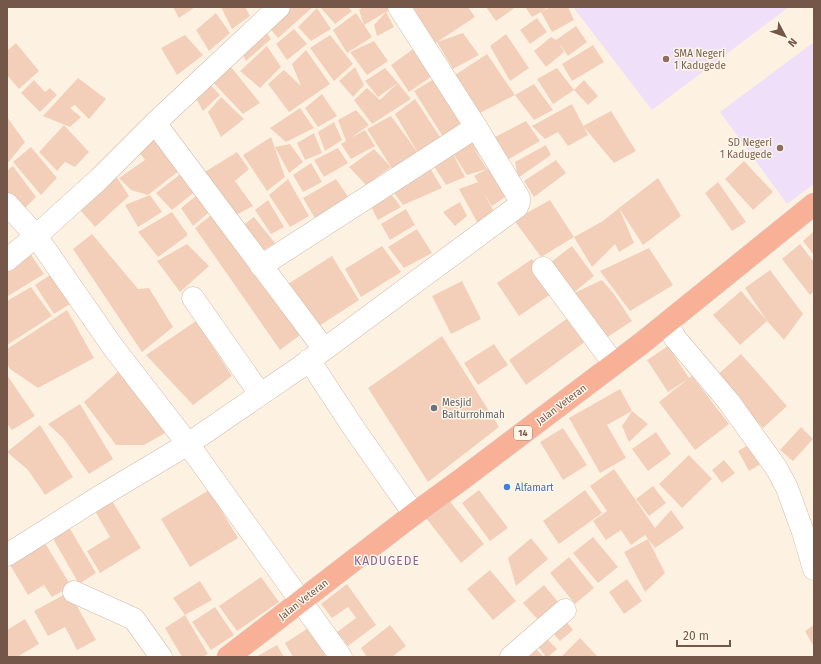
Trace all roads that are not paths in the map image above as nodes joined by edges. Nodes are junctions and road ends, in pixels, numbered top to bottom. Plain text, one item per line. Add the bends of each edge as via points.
1 (279, 7) edge
2 (399, 7) edge
3 (155, 123) junction
4 (476, 128) junction
5 (7, 204) edge
6 (814, 204) edge
7 (36, 236) junction
8 (7, 260) edge
9 (261, 266) junction
10 (543, 268) dead end
11 (193, 298) dead end
12 (667, 323) junction
13 (316, 354) junction
14 (614, 364) junction
15 (260, 394) junction
16 (188, 444) junction
17 (414, 514) junction
18 (7, 555) edge
19 (814, 570) edge
20 (74, 592) dead end
21 (301, 601) junction
22 (565, 610) dead end
23 (161, 657) edge
24 (228, 657) edge
25 (341, 657) edge
26 (511, 657) edge

1 - 3 street
2 - 4 street
3 - 7 street via 99,179
3 - 9 street
4 - 9 street
4 - 13 street via 518,198 519,205
5 - 7 street
6 - 12 highway, Jalan Veteran / 14
7 - 8 street
7 - 16 street via 113,347
9 - 13 street
10 - 14 street
11 - 15 street
12 - 14 highway, Jalan Veteran / 14
12 - 19 street via 675,338 729,402 777,469 804,532
13 - 15 street
13 - 17 street via 355,430
14 - 17 highway, Jalan Veteran / 14
15 - 16 street
16 - 18 street
16 - 21 street
17 - 21 highway, Jalan Veteran / 14
20 - 23 street via 134,619
21 - 24 highway, Jalan Veteran / 14
21 - 25 street
22 - 26 street

